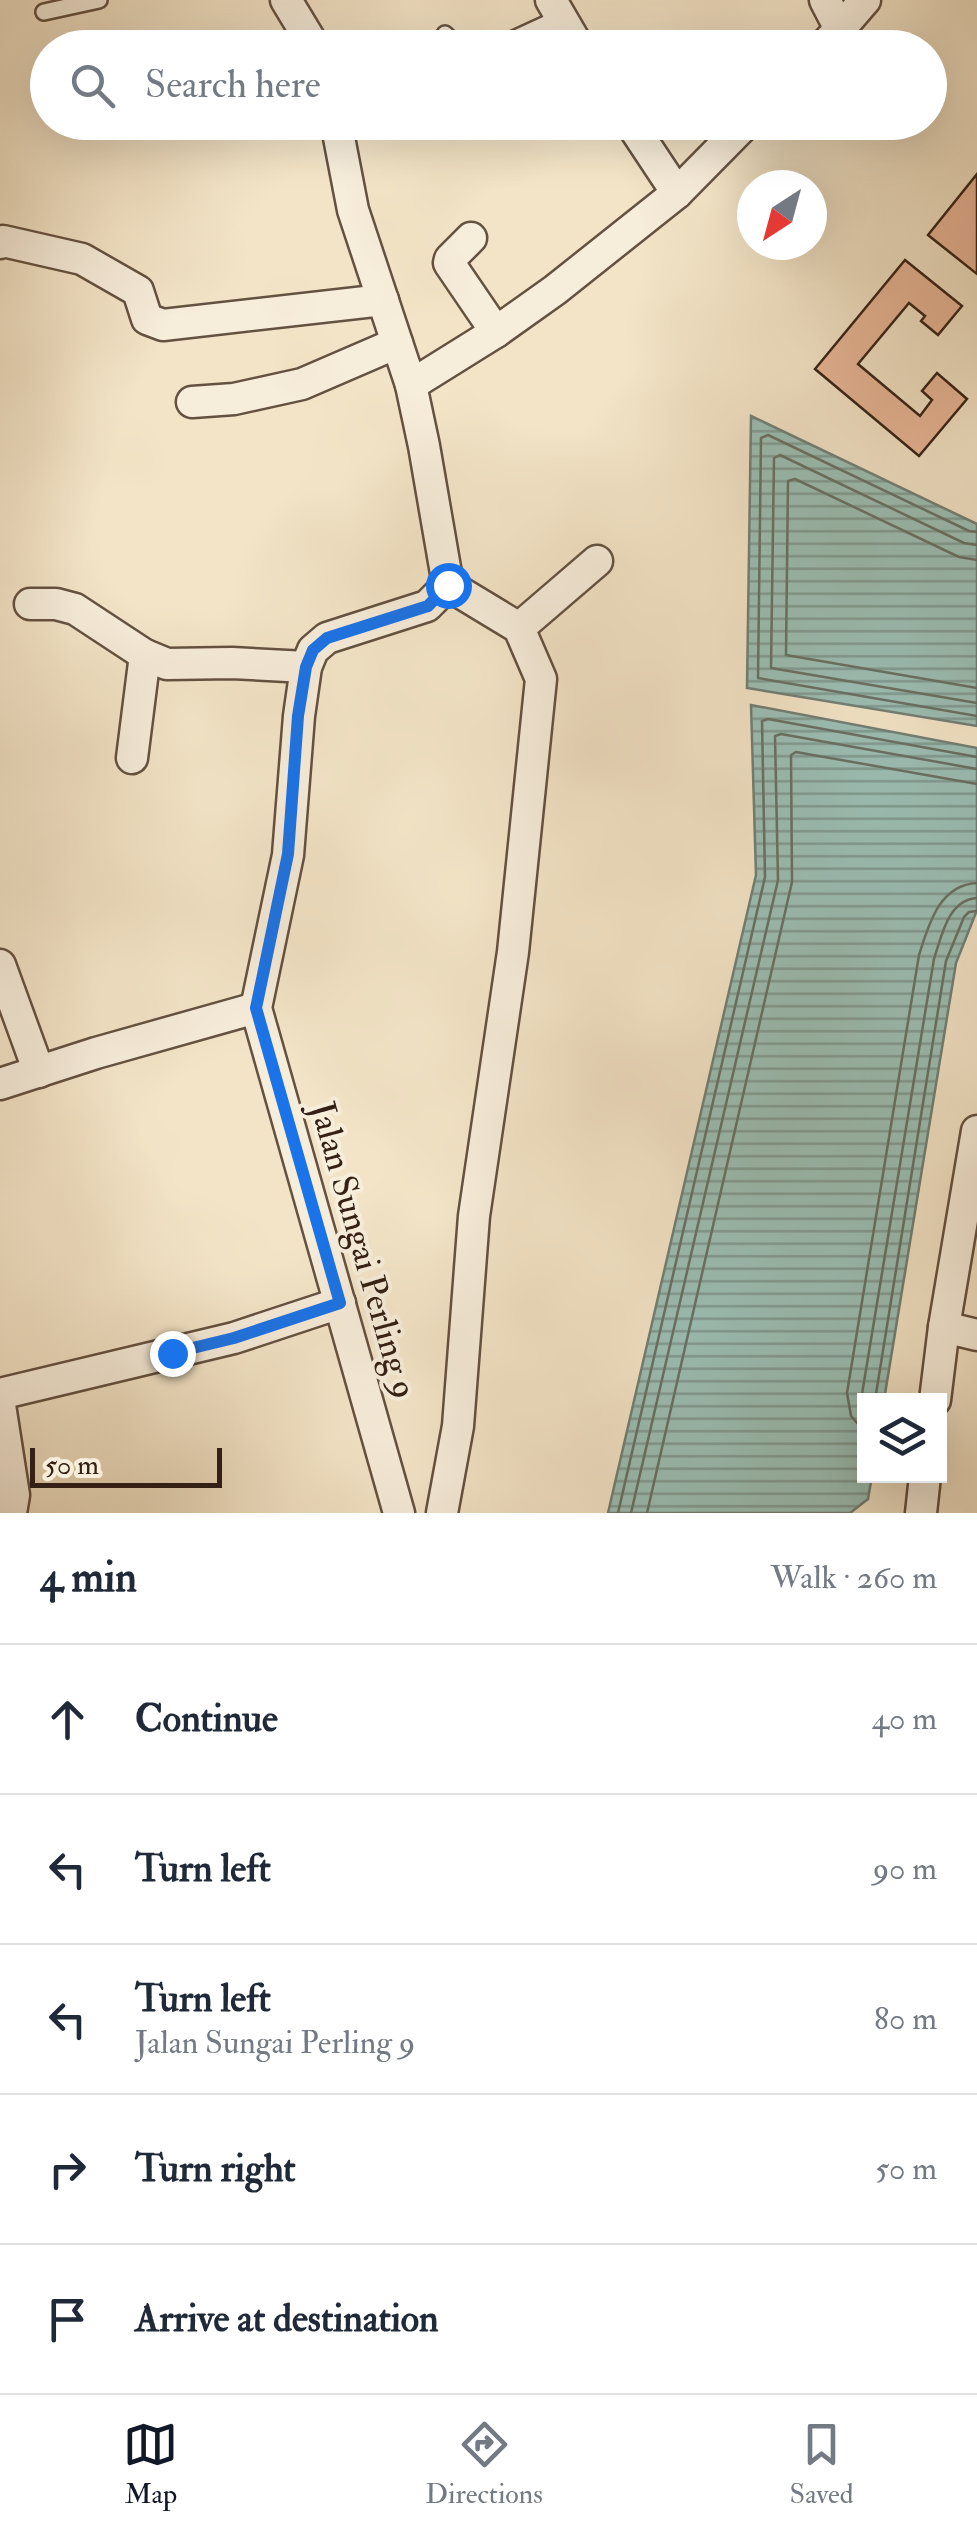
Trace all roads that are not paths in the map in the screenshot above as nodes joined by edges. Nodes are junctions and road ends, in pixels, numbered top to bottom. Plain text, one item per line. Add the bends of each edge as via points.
1 (99, 0) edge
2 (286, 0) edge
3 (825, 0) edge
4 (865, 0) edge
5 (556, 8) edge
6 (44, 12) dead end
7 (304, 30) edge
8 (522, 30) edge
9 (569, 30) edge
10 (830, 30) edge
11 (838, 30) edge
12 (339, 140) edge
13 (642, 140) edge
14 (729, 140) edge
15 (677, 192) junction
16 (471, 238) dead end
17 (0, 243) edge
18 (383, 300) junction
19 (496, 332) junction
20 (398, 343) junction
21 (411, 384) junction
22 (192, 402) dead end
23 (597, 562) dead end
24 (448, 585) junction
25 (30, 604) dead end
26 (519, 628) junction
27 (145, 655) junction
28 (306, 667) junction
29 (132, 758) dead end
30 (0, 965) edge
31 (256, 1008) junction
32 (39, 1072) junction
33 (0, 1084) edge
34 (977, 1131) edge
35 (340, 1303) junction
36 (944, 1327) junction
37 (977, 1335) edge
38 (936, 1393) edge
39 (0, 1394) edge
40 (0, 1405) edge
41 (924, 1483) edge
42 (389, 1511) edge
43 (11, 1513) edge
44 (442, 1513) edge
45 (921, 1513) edge

1 - 6 lane
2 - 7 street
3 - 10 street
4 - 11 street
5 - 8 lane
5 - 9 street
12 - 18 street via 353,210
13 - 15 street
14 - 15 street
15 - 19 street
16 - 19 street via 449,264
17 - 18 street via 82,259 138,291 146,319 163,325
18 - 20 street
19 - 21 street
20 - 21 street
20 - 22 street via 302,384
21 - 24 street
23 - 26 street
24 - 26 street
24 - 28 street via 428,606 327,638
25 - 27 street via 76,609
26 - 44 street via 541,680 513,952 474,1216 458,1426
27 - 28 street via 167,664
27 - 29 street
28 - 31 street via 288,854
30 - 32 street
31 - 32 street
31 - 35 street, Jalan Sungai Perling 9
32 - 33 street
34 - 36 street
35 - 39 street via 234,1338
35 - 42 street, Jalan Sungai Perling 9
36 - 37 street
36 - 38 street
40 - 43 street
41 - 45 street

